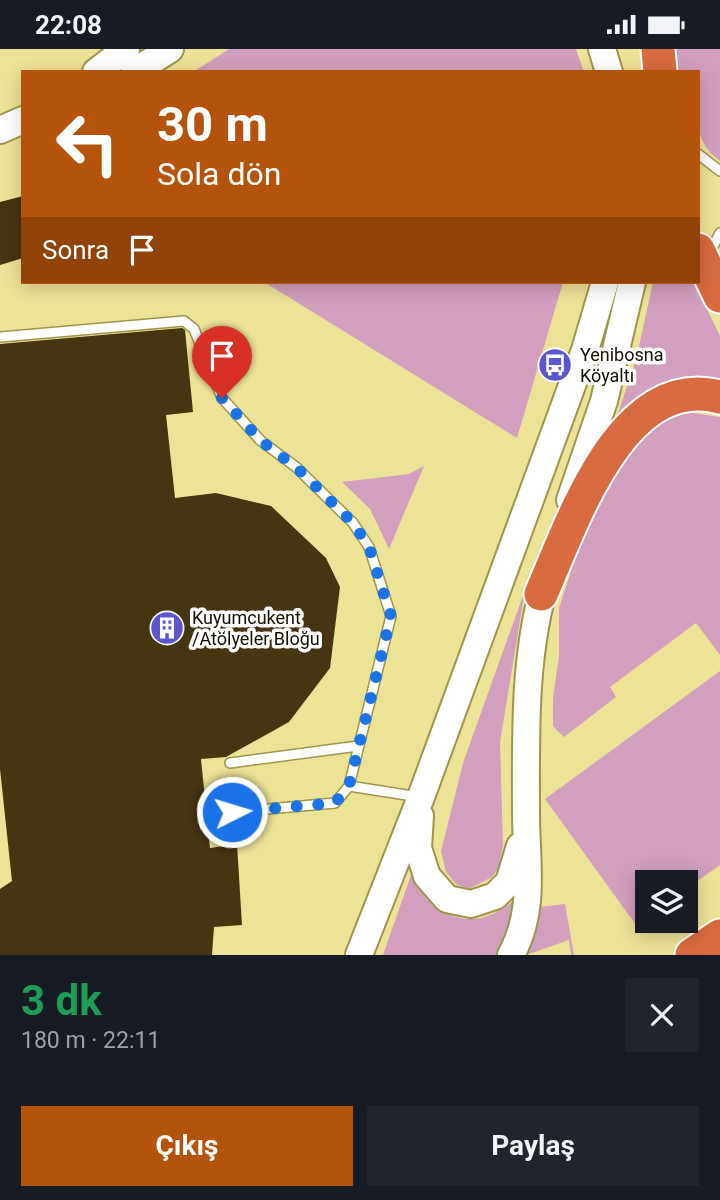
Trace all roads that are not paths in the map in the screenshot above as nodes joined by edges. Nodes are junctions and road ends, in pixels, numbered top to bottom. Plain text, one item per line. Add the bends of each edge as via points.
1 (126, 49) edge
2 (170, 49) edge
3 (602, 49) edge
4 (619, 49) edge
5 (651, 49) edge
6 (658, 49) edge
7 (99, 70) edge
8 (137, 70) edge
9 (608, 70) edge
10 (620, 70) edge
11 (649, 70) edge
12 (660, 70) edge
13 (21, 121) edge
14 (0, 128) edge
15 (700, 155) edge
16 (720, 171) edge
17 (720, 233) edge
18 (701, 257) edge
19 (604, 284) edge
20 (632, 284) edge
21 (720, 296) edge
22 (0, 337) edge
23 (720, 397) edge
24 (541, 594) junction
25 (358, 746) junction
26 (230, 762) dead end
27 (349, 786) junction
28 (421, 797) junction
29 (212, 814) dead end
30 (526, 827) junction
31 (720, 936) edge
32 (359, 955) edge
33 (511, 955) edge
34 (692, 955) edge

1 - 7 main road
2 - 8 main road
3 - 9 main road
4 - 10 main road
5 - 11 main road
6 - 12 highway
13 - 14 main road
15 - 16 lane
17 - 18 lane
18 - 21 highway
19 - 28 main road via 585,350
20 - 24 main road via 604,401
22 - 25 lane via 175,321 194,329 222,398 261,441 296,467 353,523 369,547 391,616
23 - 24 highway via 685,393 663,400 628,429 601,467
24 - 30 main road via 526,714
25 - 26 lane
25 - 27 lane
27 - 28 lane
27 - 29 lane via 335,803
28 - 30 main road via 418,848 427,876 447,899 471,904 495,896 509,883
28 - 32 main road
30 - 33 main road via 527,915
31 - 34 highway

